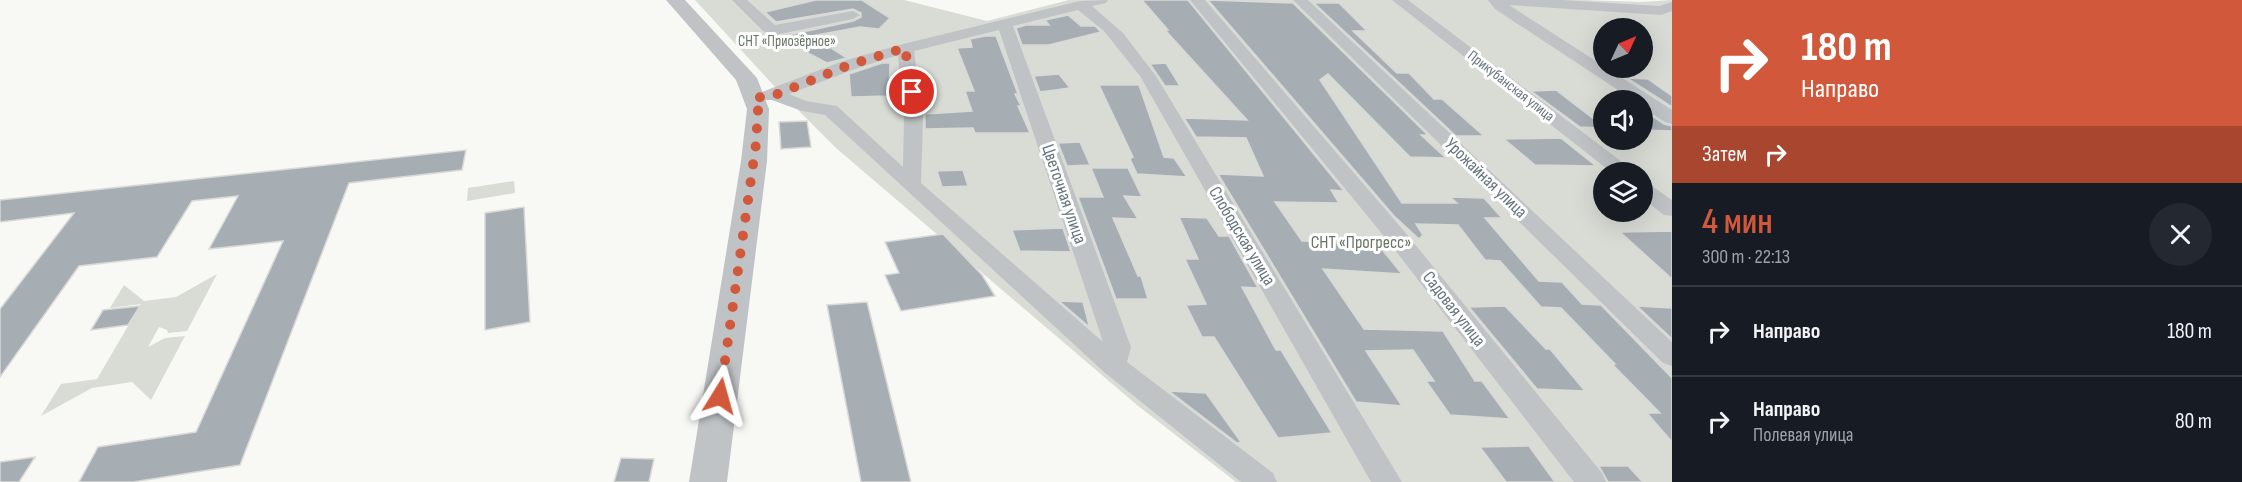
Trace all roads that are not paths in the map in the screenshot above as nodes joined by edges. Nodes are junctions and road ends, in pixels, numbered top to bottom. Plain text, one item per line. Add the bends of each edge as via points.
1 (675, 0) edge
2 (740, 0) edge
3 (1101, 0) edge
4 (1197, 0) edge
5 (1300, 0) edge
6 (1399, 0) edge
7 (1496, 0) edge
8 (1080, 5) junction
9 (1668, 11) edge
10 (853, 15) dead end
11 (1004, 22) junction
12 (905, 48) junction
13 (765, 96) junction
14 (1672, 118) edge
15 (1610, 162) edge
16 (911, 186) junction
17 (1653, 196) edge
18 (1672, 210) edge
19 (1672, 357) edge
20 (1113, 365) junction
21 (708, 482) edge
22 (1262, 482) edge
23 (1387, 482) edge
24 (1592, 482) edge

1 - 13 street
2 - 10 street via 768,28 776,30
3 - 8 street
4 - 24 street, Садовая улица via 1396,236
5 - 19 street, Урожайная улица
6 - 15 street, Прикубанская улица
7 - 9 street
7 - 14 street
8 - 11 street
8 - 23 street, Слободская улица via 1099,17 1124,42 1148,76
11 - 12 street
11 - 20 street, Цветочная улица via 1118,347
12 - 13 street
12 - 16 street via 912,92 915,159
13 - 16 street via 831,110
13 - 21 street via 758,110
16 - 20 street
17 - 18 street
20 - 22 street

